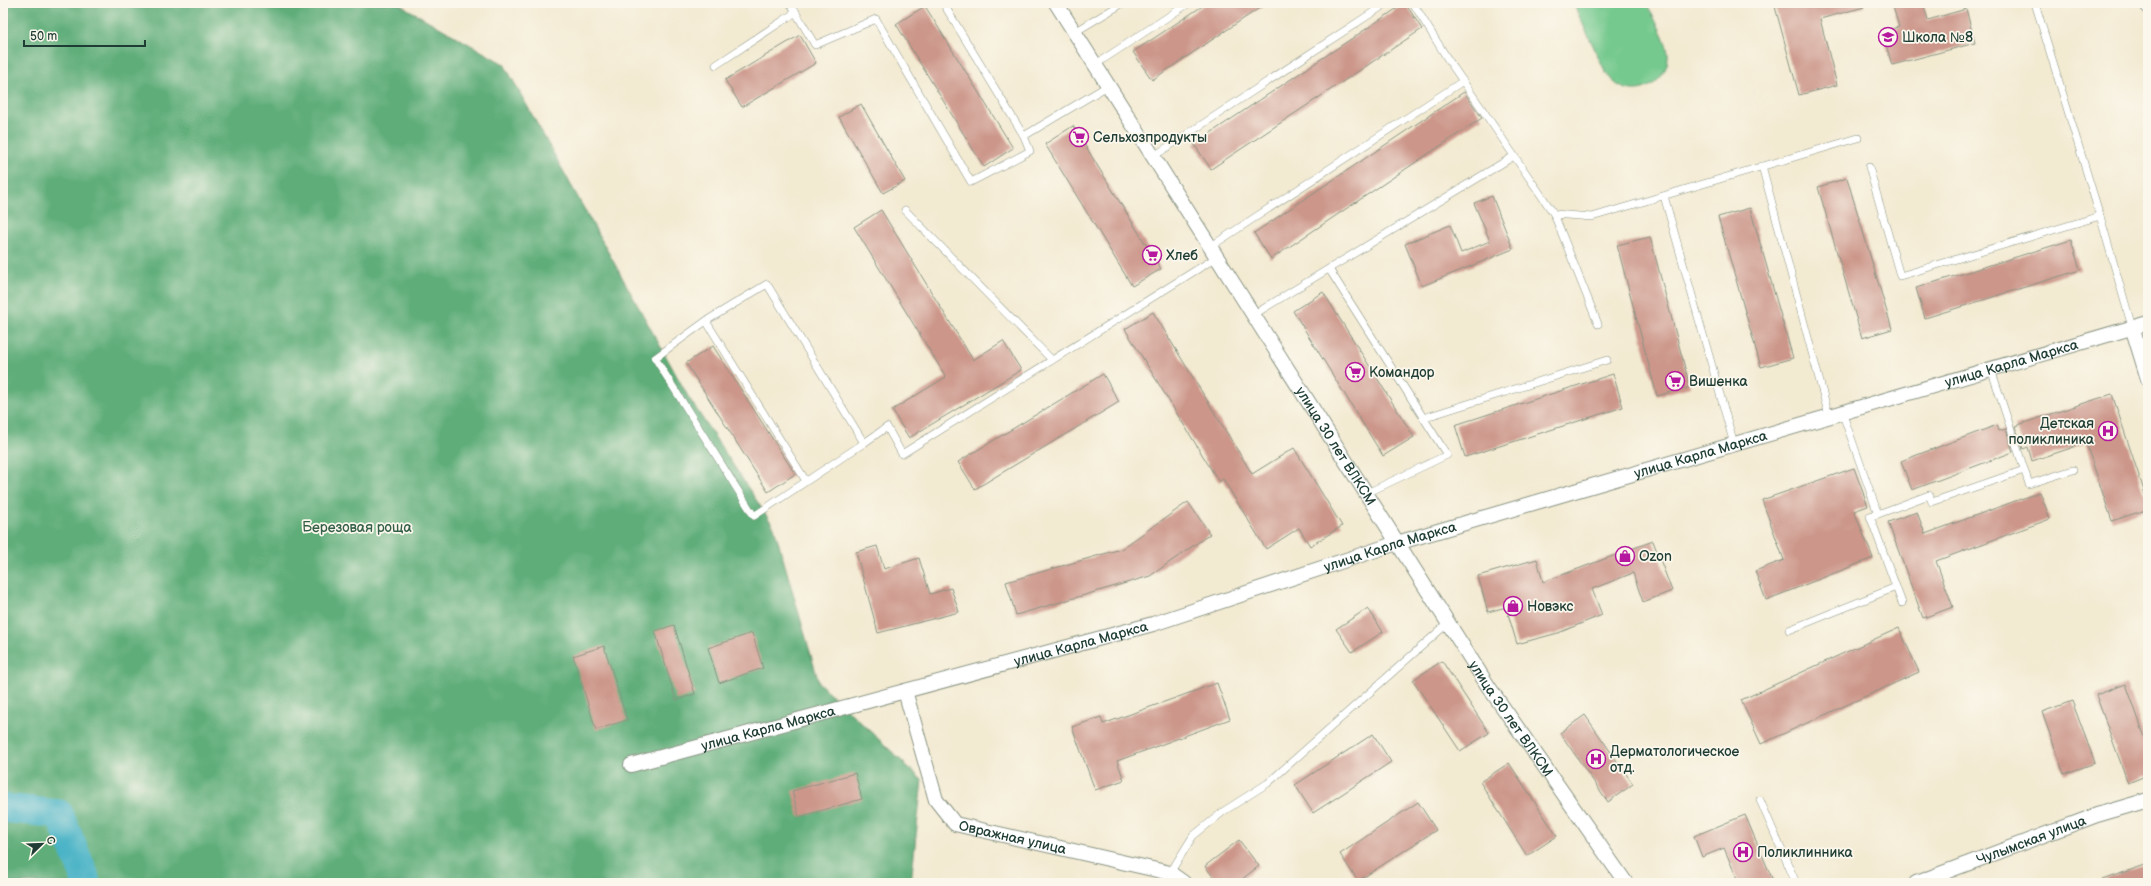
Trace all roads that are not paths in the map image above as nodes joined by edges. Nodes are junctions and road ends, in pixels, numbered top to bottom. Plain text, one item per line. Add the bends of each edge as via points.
1 (790, 3) edge
2 (943, 3) edge
3 (1056, 3) edge
4 (1124, 3) edge
5 (1189, 3) edge
6 (1387, 3) edge
7 (1413, 3) edge
8 (2035, 3) edge
9 (2147, 3) edge
10 (2148, 6) edge
11 (796, 12) junction
12 (1075, 32) junction
13 (1096, 64) junction
14 (716, 65) dead end
15 (1463, 82) junction
16 (1109, 86) junction
17 (1024, 136) junction
18 (1858, 138) dead end
19 (1154, 156) junction
20 (1514, 156) junction
21 (1762, 166) junction
22 (1869, 167) dead end
23 (1664, 196) junction
24 (905, 210) dead end
25 (1554, 214) junction
26 (2100, 216) junction
27 (1214, 252) junction
28 (1329, 269) junction
29 (1253, 315) junction
30 (706, 321) junction
31 (2148, 322) edge
32 (1598, 324) dead end
33 (2132, 327) junction
34 (1052, 360) junction
35 (1607, 360) dead end
36 (1990, 369) junction
37 (2148, 379) edge
38 (1836, 414) junction
39 (1423, 418) junction
40 (864, 443) junction
41 (1734, 444) junction
42 (2024, 470) junction
43 (2073, 470) dead end
44 (806, 481) junction
45 (1366, 494) junction
46 (1878, 514) junction
47 (1397, 543) junction
48 (1896, 587) junction
49 (1902, 603) dead end
50 (1448, 623) junction
51 (1789, 630) dead end
52 (905, 691) junction
53 (631, 765) dead end
54 (1760, 800) dead end
55 (2148, 800) edge
56 (1170, 873) junction
57 (1184, 883) edge
58 (1626, 883) edge
59 (1796, 883) edge
60 (1916, 883) edge

1 - 11 lane
2 - 17 lane
3 - 12 street, улица 30 лет ВЛКСМ
4 - 12 lane
5 - 13 lane
6 - 19 lane
7 - 15 lane
8 - 26 lane
9 - 10 street
11 - 14 lane
11 - 17 lane via 815,45 876,19 971,182 1030,150
12 - 13 street, улица 30 лет ВЛКСМ
13 - 16 street, улица 30 лет ВЛКСМ
15 - 20 lane
15 - 27 lane
16 - 17 lane
16 - 19 street, улица 30 лет ВЛКСМ
18 - 21 lane
19 - 27 street, улица 30 лет ВЛКСМ
20 - 25 lane
20 - 28 lane
21 - 23 lane
21 - 38 lane
22 - 26 lane via 1900,276
23 - 25 lane via 1592,217
23 - 41 lane
24 - 34 lane
25 - 32 lane
26 - 33 lane
27 - 29 street, улица 30 лет ВЛКСМ
27 - 34 lane
28 - 29 lane
28 - 39 lane
29 - 45 street, улица 30 лет ВЛКСМ
30 - 40 lane via 767,284
30 - 44 lane
30 - 44 lane via 655,358 754,516
31 - 33 street, улица Карла Маркса
33 - 36 street, улица Карла Маркса
33 - 37 street
34 - 40 lane via 902,454 887,427
35 - 39 lane
36 - 38 street, улица Карла Маркса
36 - 42 lane
38 - 41 street, улица Карла Маркса
38 - 46 lane
39 - 45 lane via 1447,455
40 - 44 lane
41 - 47 street, улица Карла Маркса
42 - 43 lane via 2029,484
42 - 46 lane via 1932,502 1929,495
45 - 47 street, улица 30 лет ВЛКСМ
46 - 48 lane via 1870,516
47 - 50 street, улица 30 лет ВЛКСМ
47 - 52 street, улица Карла Маркса via 1153,624
48 - 49 lane
48 - 51 lane
50 - 56 lane via 1268,783 1224,810 1194,836
50 - 58 street, улица 30 лет ВЛКСМ via 1488,686
52 - 53 street, улица Карла Маркса
52 - 56 street, Овражная улица via 936,800 955,824
54 - 59 lane
55 - 60 street, Чулымская улица via 2097,815
56 - 57 street, Овражная улица

